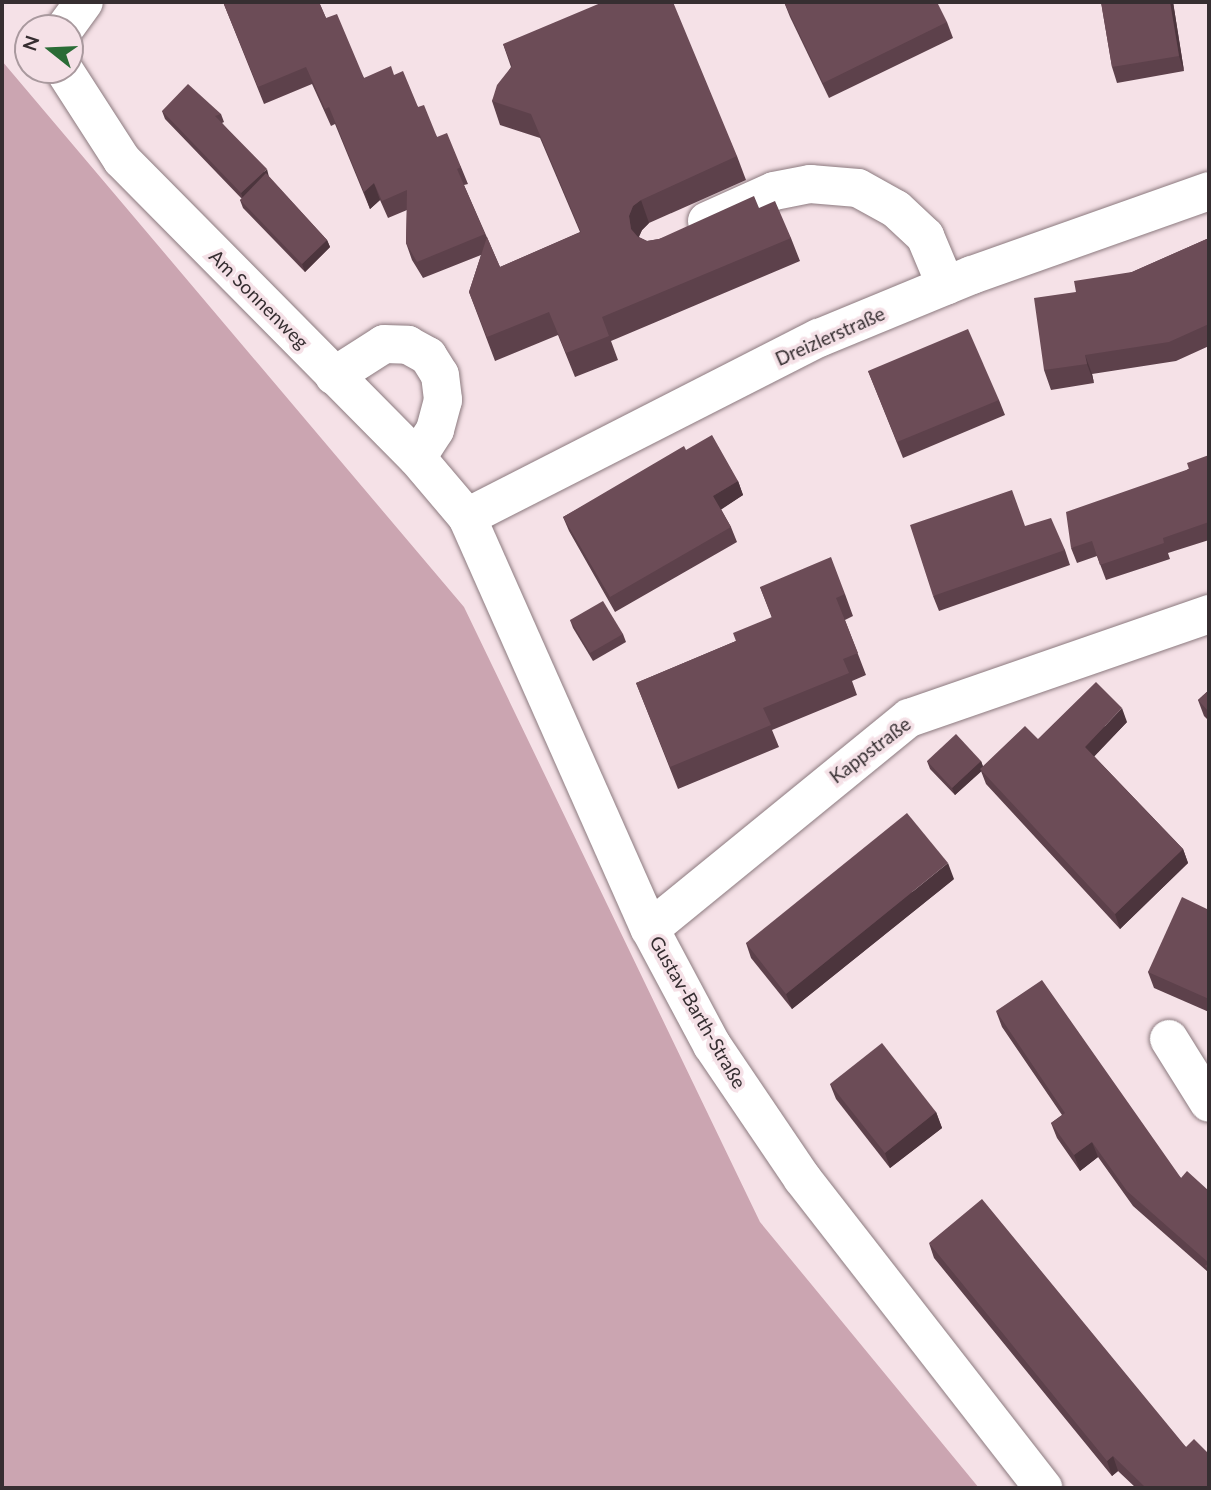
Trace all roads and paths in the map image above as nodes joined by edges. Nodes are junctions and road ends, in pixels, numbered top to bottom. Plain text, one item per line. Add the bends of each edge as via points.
1 (74, 84) edge
2 (1209, 191) edge
3 (670, 238) edge
4 (946, 286) junction
5 (334, 376) junction
6 (417, 458) junction
7 (467, 517) junction
8 (1209, 614) edge
9 (650, 929) junction
10 (1169, 1039) dead end
11 (1209, 1103) edge
12 (1044, 1488) edge

1 - 5 street, Am Sonnenweg via 122,160
2 - 4 street, Dreizlerstraße
3 - 4 street via 774,191 810,184 858,188 897,209 925,236
4 - 7 street, Dreizlerstraße via 819,338
5 - 6 street, Am Sonnenweg
5 - 6 street via 384,344 408,345 428,356 440,375 443,400 435,430
6 - 7 street, Am Sonnenweg
7 - 9 street, Gustav-Barth-Straße
8 - 9 street, Kappstraße via 909,718
9 - 12 street, Gustav-Barth-Straße via 712,1045 802,1178
10 - 11 street

